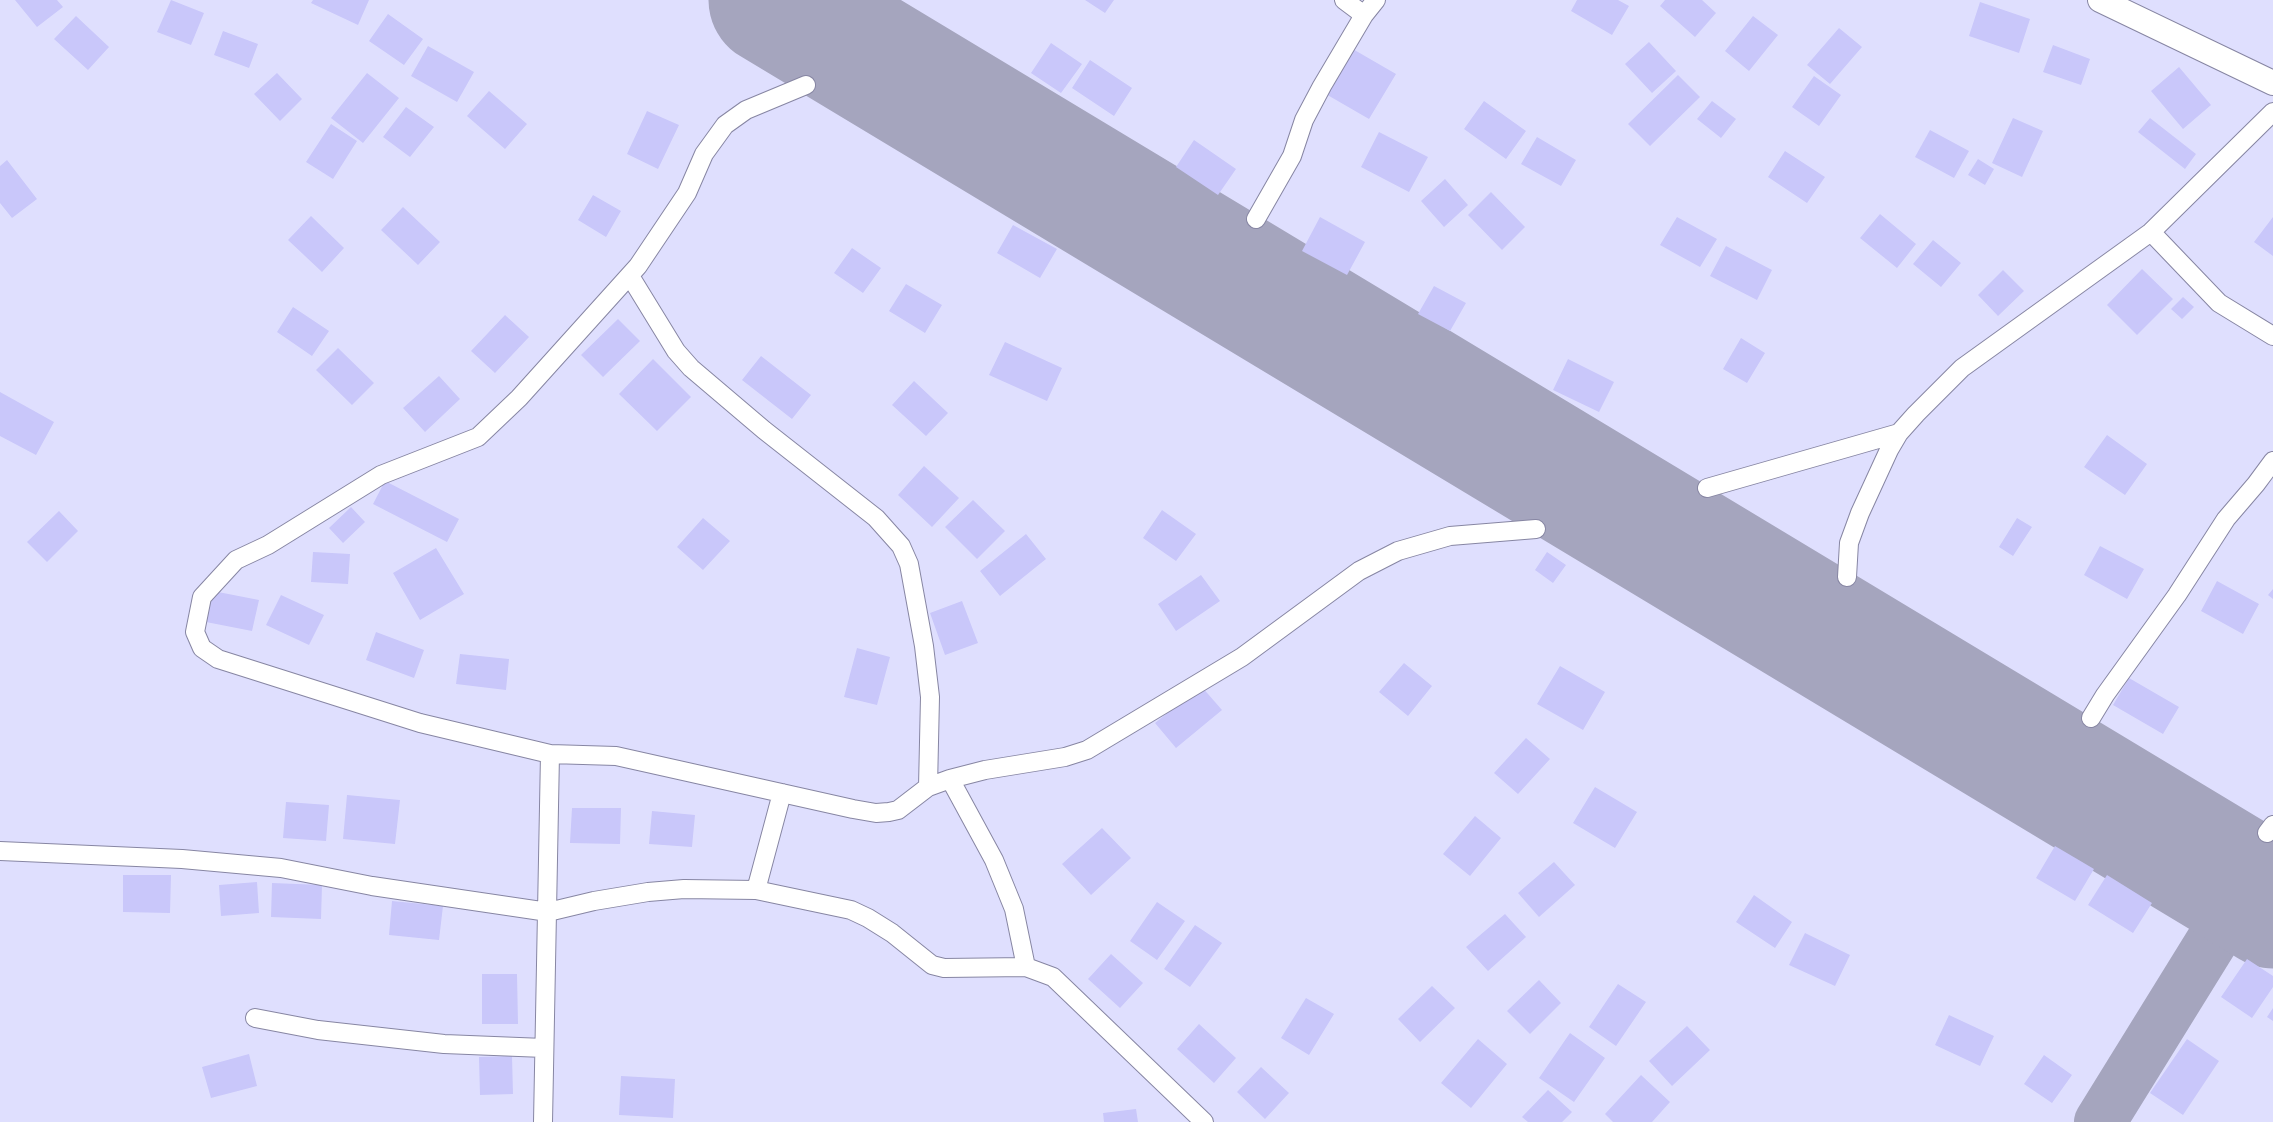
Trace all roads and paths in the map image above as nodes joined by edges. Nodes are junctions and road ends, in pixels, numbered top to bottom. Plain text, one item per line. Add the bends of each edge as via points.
1 (1344, 0) edge
2 (1376, 0) edge
3 (2100, 0) edge
4 (1364, 15) junction
5 (2273, 83) edge
6 (806, 86) dead end
7 (2273, 112) edge
8 (1256, 219) dead end
9 (2151, 232) junction
10 (630, 276) junction
11 (2273, 336) edge
12 (1899, 432) junction
13 (2273, 461) edge
14 (1707, 488) dead end
15 (1536, 529) dead end
16 (1847, 577) dead end
17 (2091, 718) dead end
18 (550, 754) junction
19 (950, 779) junction
20 (928, 787) junction
21 (782, 793) junction
22 (0, 852) edge
23 (756, 890) junction
24 (548, 912) junction
25 (1026, 967) junction
26 (254, 1018) dead end
27 (544, 1048) junction
28 (543, 1122) edge
29 (1204, 1122) edge

1 - 4 street
2 - 4 street
3 - 5 main road
4 - 8 street via 1304,120 1292,156
6 - 10 street via 746,110 725,125 704,154 674,214
7 - 9 street
9 - 11 street via 2219,304
9 - 12 street via 1962,368
10 - 18 street via 519,398 478,436 381,475 268,545 236,560 202,597 196,620 195,632 202,648 218,659 420,723
10 - 20 street via 676,351 691,368 876,518 901,546 909,564 930,697
12 - 14 street
12 - 16 street via 1849,543
13 - 17 street via 2226,519
15 - 19 street via 1450,536 1398,551 1359,571 1242,657 1087,750
18 - 21 street via 616,756
18 - 24 street
19 - 20 street
19 - 25 street via 998,868 1014,909
20 - 21 street via 898,810 876,813
21 - 23 street
22 - 24 street via 182,859 281,868 372,886
23 - 24 street via 648,892
23 - 25 street via 851,910 892,933 932,966
24 - 27 street
25 - 29 street via 1053,977
26 - 27 street via 318,1030 444,1044
27 - 28 street

